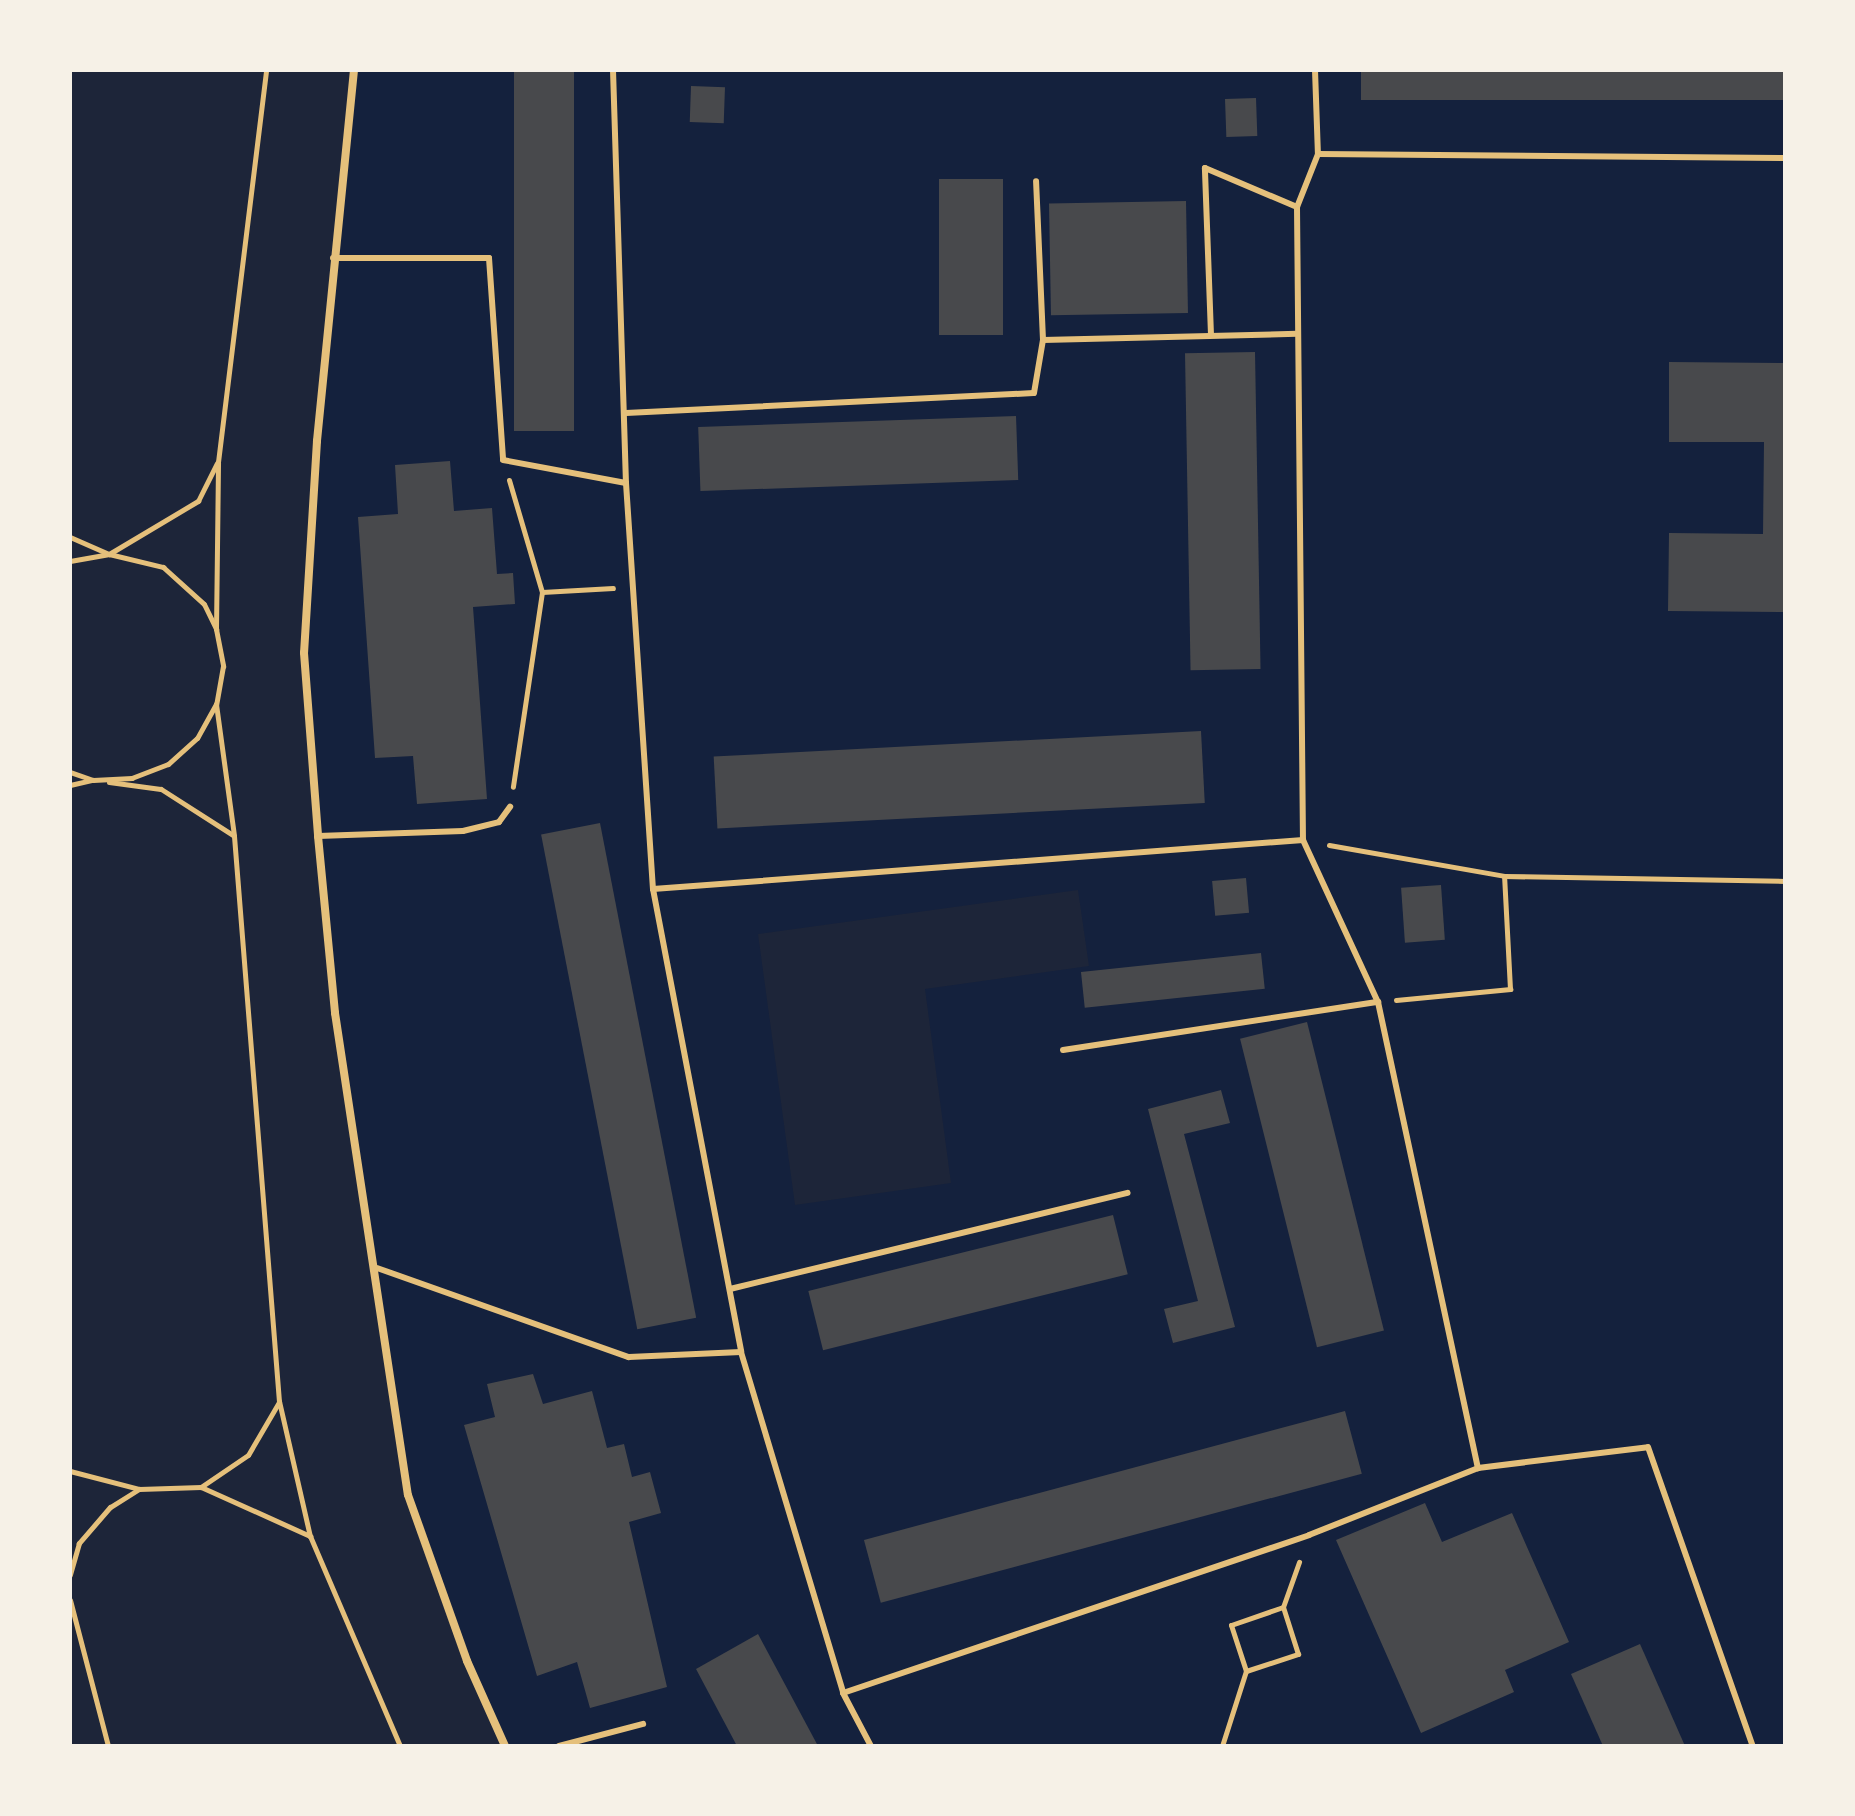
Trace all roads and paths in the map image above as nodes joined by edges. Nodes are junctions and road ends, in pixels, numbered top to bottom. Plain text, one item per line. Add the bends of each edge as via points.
1 (266, 70) edge
2 (354, 70) edge
3 (613, 70) edge
4 (1315, 70) edge
5 (1318, 154) junction
6 (1785, 158) edge
7 (1036, 181) dead end
8 (1297, 207) junction
9 (333, 258) junction
10 (1297, 334) junction
11 (1211, 335) junction
12 (1043, 340) junction
13 (626, 413) junction
14 (503, 460) junction
15 (218, 462) junction
16 (626, 483) junction
17 (70, 537) edge
18 (109, 554) junction
19 (70, 561) edge
20 (636, 587) junction
21 (542, 592) junction
22 (216, 629) junction
23 (216, 704) junction
24 (70, 772) edge
25 (93, 780) junction
26 (70, 785) edge
27 (510, 807) joint
28 (234, 836) junction
29 (318, 836) junction
30 (1303, 840) junction
31 (1504, 876) junction
32 (1785, 881) edge
33 (653, 889) junction
34 (1378, 1002) junction
35 (1063, 1050) dead end
36 (1128, 1193) dead end
37 (377, 1268) junction
38 (730, 1289) junction
39 (741, 1352) junction
40 (279, 1401) junction
41 (1478, 1468) junction
42 (70, 1471) edge
43 (201, 1487) junction
44 (139, 1489) junction
45 (1309, 1535) junction
46 (310, 1536) junction
47 (70, 1575) edge
48 (70, 1600) edge
49 (1283, 1607) junction
50 (1246, 1671) junction
51 (843, 1693) junction
52 (643, 1724) dead end
53 (108, 1746) edge
54 (400, 1746) edge
55 (505, 1746) edge
56 (559, 1746) edge
57 (871, 1746) edge
58 (1222, 1746) edge
59 (1753, 1746) edge

1 - 15 path
2 - 9 street
3 - 13 lane
4 - 5 lane
5 - 6 lane
5 - 8 lane
7 - 12 lane
8 - 10 lane
8 - 11 lane via 1205,168
9 - 14 lane via 489,258
9 - 29 street via 304,653
10 - 11 lane
10 - 30 lane
11 - 12 lane
12 - 13 lane via 1034,393
13 - 16 lane
14 - 16 lane
14 - 21 path
15 - 18 path via 198,501
15 - 22 path
16 - 20 lane
17 - 18 path
18 - 19 path
18 - 22 path via 137,557 174,575 204,604
20 - 21 path
20 - 33 lane
21 - 27 path
22 - 23 path via 223,666
23 - 25 path via 197,738 168,764 132,778
23 - 28 path
24 - 25 path
25 - 26 path
25 - 28 path via 161,789
27 - 29 lane via 499,822 463,831
28 - 40 path
29 - 37 street via 335,1013
30 - 31 path
30 - 33 lane
30 - 34 lane
31 - 32 path
31 - 34 path via 1510,989
33 - 38 lane
34 - 35 lane
34 - 41 lane
36 - 38 lane
37 - 39 lane via 629,1357
37 - 55 street via 408,1495 467,1661
38 - 39 lane
39 - 51 lane
40 - 43 path via 248,1455
40 - 46 path
41 - 45 lane
41 - 59 lane via 1648,1447
42 - 44 path
43 - 44 path
43 - 46 path
44 - 47 path via 110,1507 79,1543
45 - 49 path
45 - 51 lane
46 - 54 path
48 - 53 path
49 - 50 path via 1231,1625
49 - 50 path via 1298,1654
50 - 58 path
51 - 57 lane
52 - 56 lane

